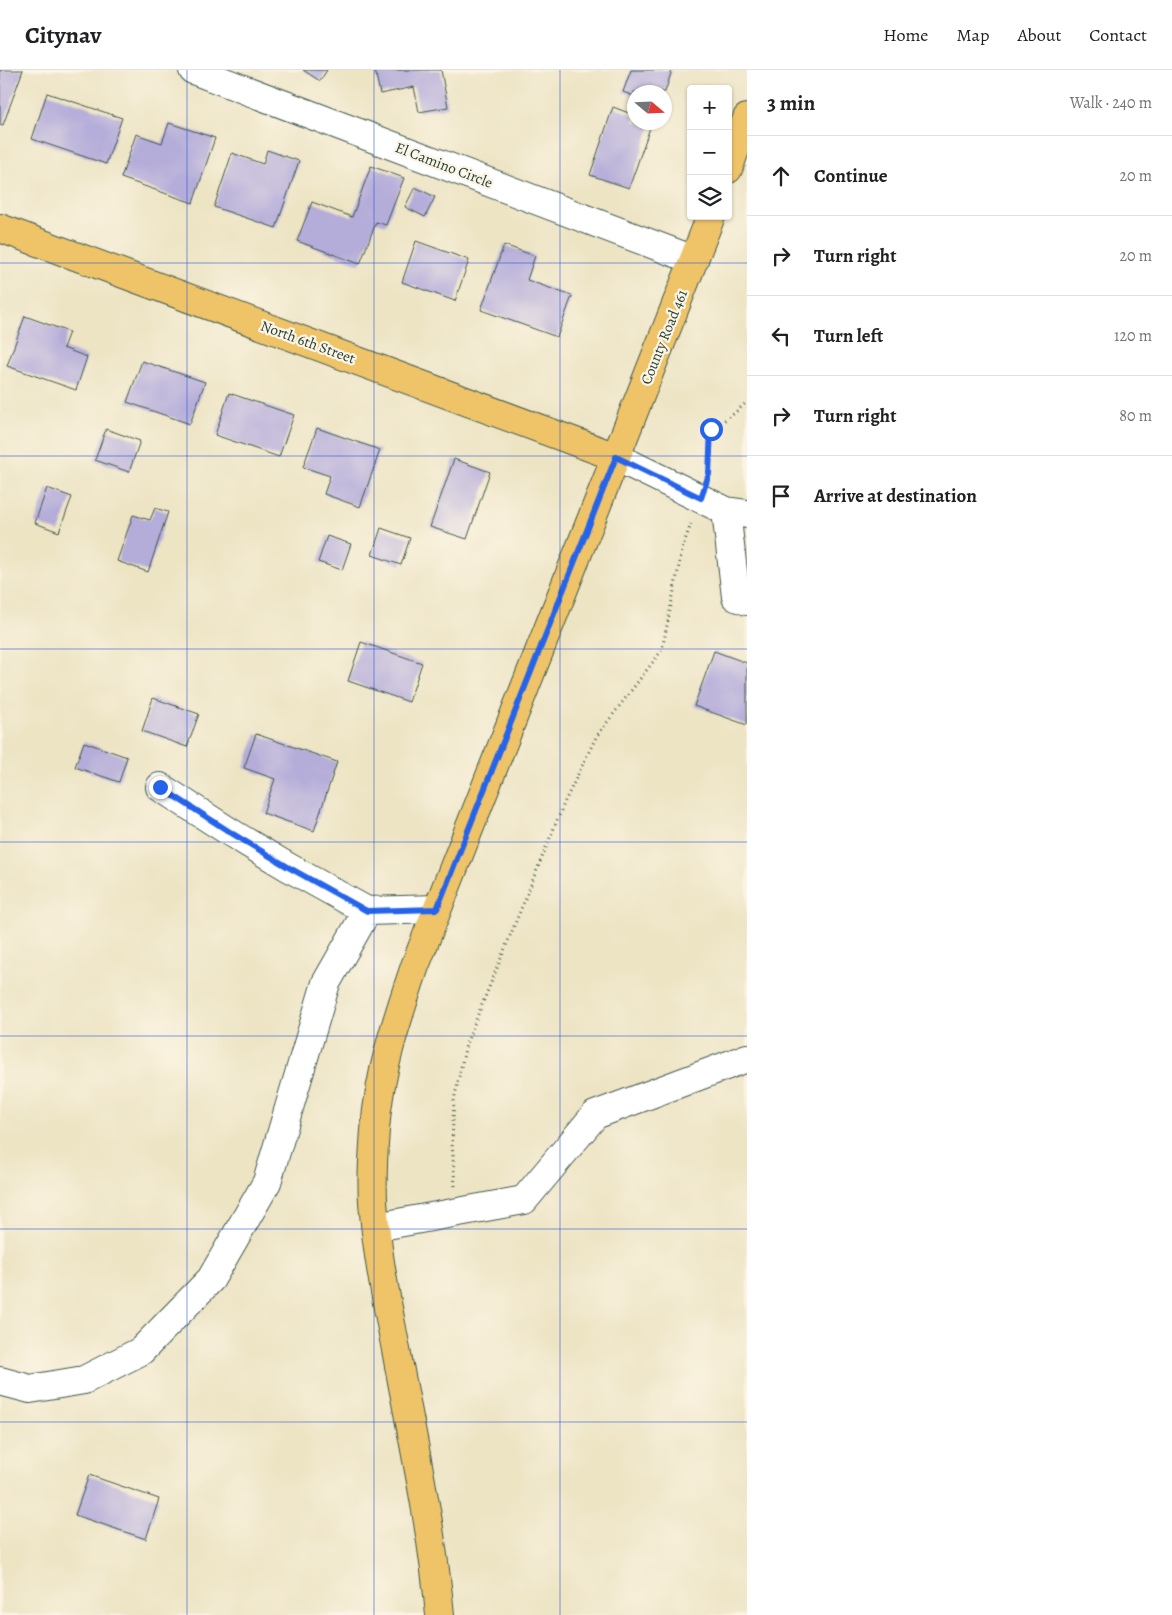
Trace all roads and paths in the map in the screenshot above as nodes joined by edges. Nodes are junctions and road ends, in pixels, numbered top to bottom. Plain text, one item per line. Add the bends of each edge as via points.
1 (193, 70) edge
2 (747, 118) edge
3 (732, 158) edge
4 (709, 220) edge
5 (0, 228) edge
6 (694, 260) junction
7 (747, 402) edge
8 (616, 457) junction
9 (701, 498) junction
10 (736, 513) edge
11 (747, 601) edge
12 (160, 787) dead end
13 (437, 909) junction
14 (367, 911) junction
15 (747, 1058) edge
16 (458, 1212) junction
17 (376, 1226) junction
18 (0, 1381) edge
19 (440, 1615) edge

1 - 6 street, El Camino Circle
2 - 3 main road
4 - 6 main road, County Road 461
5 - 8 main road, North 6th Street
6 - 8 main road, County Road 461
7 - 9 path via 711,429 709,474
8 - 9 street
8 - 13 main road, County Road 461
9 - 10 street
9 - 16 path via 683,546 662,650 596,737 566,801 466,1044 454,1100 452,1143
10 - 11 street via 736,597
12 - 14 street via 288,867
13 - 14 street
13 - 17 main road, County Road 461 via 401,1008 380,1086 373,1168
14 - 18 street via 326,983 267,1182 211,1279 141,1351 84,1380 30,1389
15 - 16 street via 595,1115 524,1200
16 - 17 street
17 - 19 main road, County Road 461 via 430,1534

